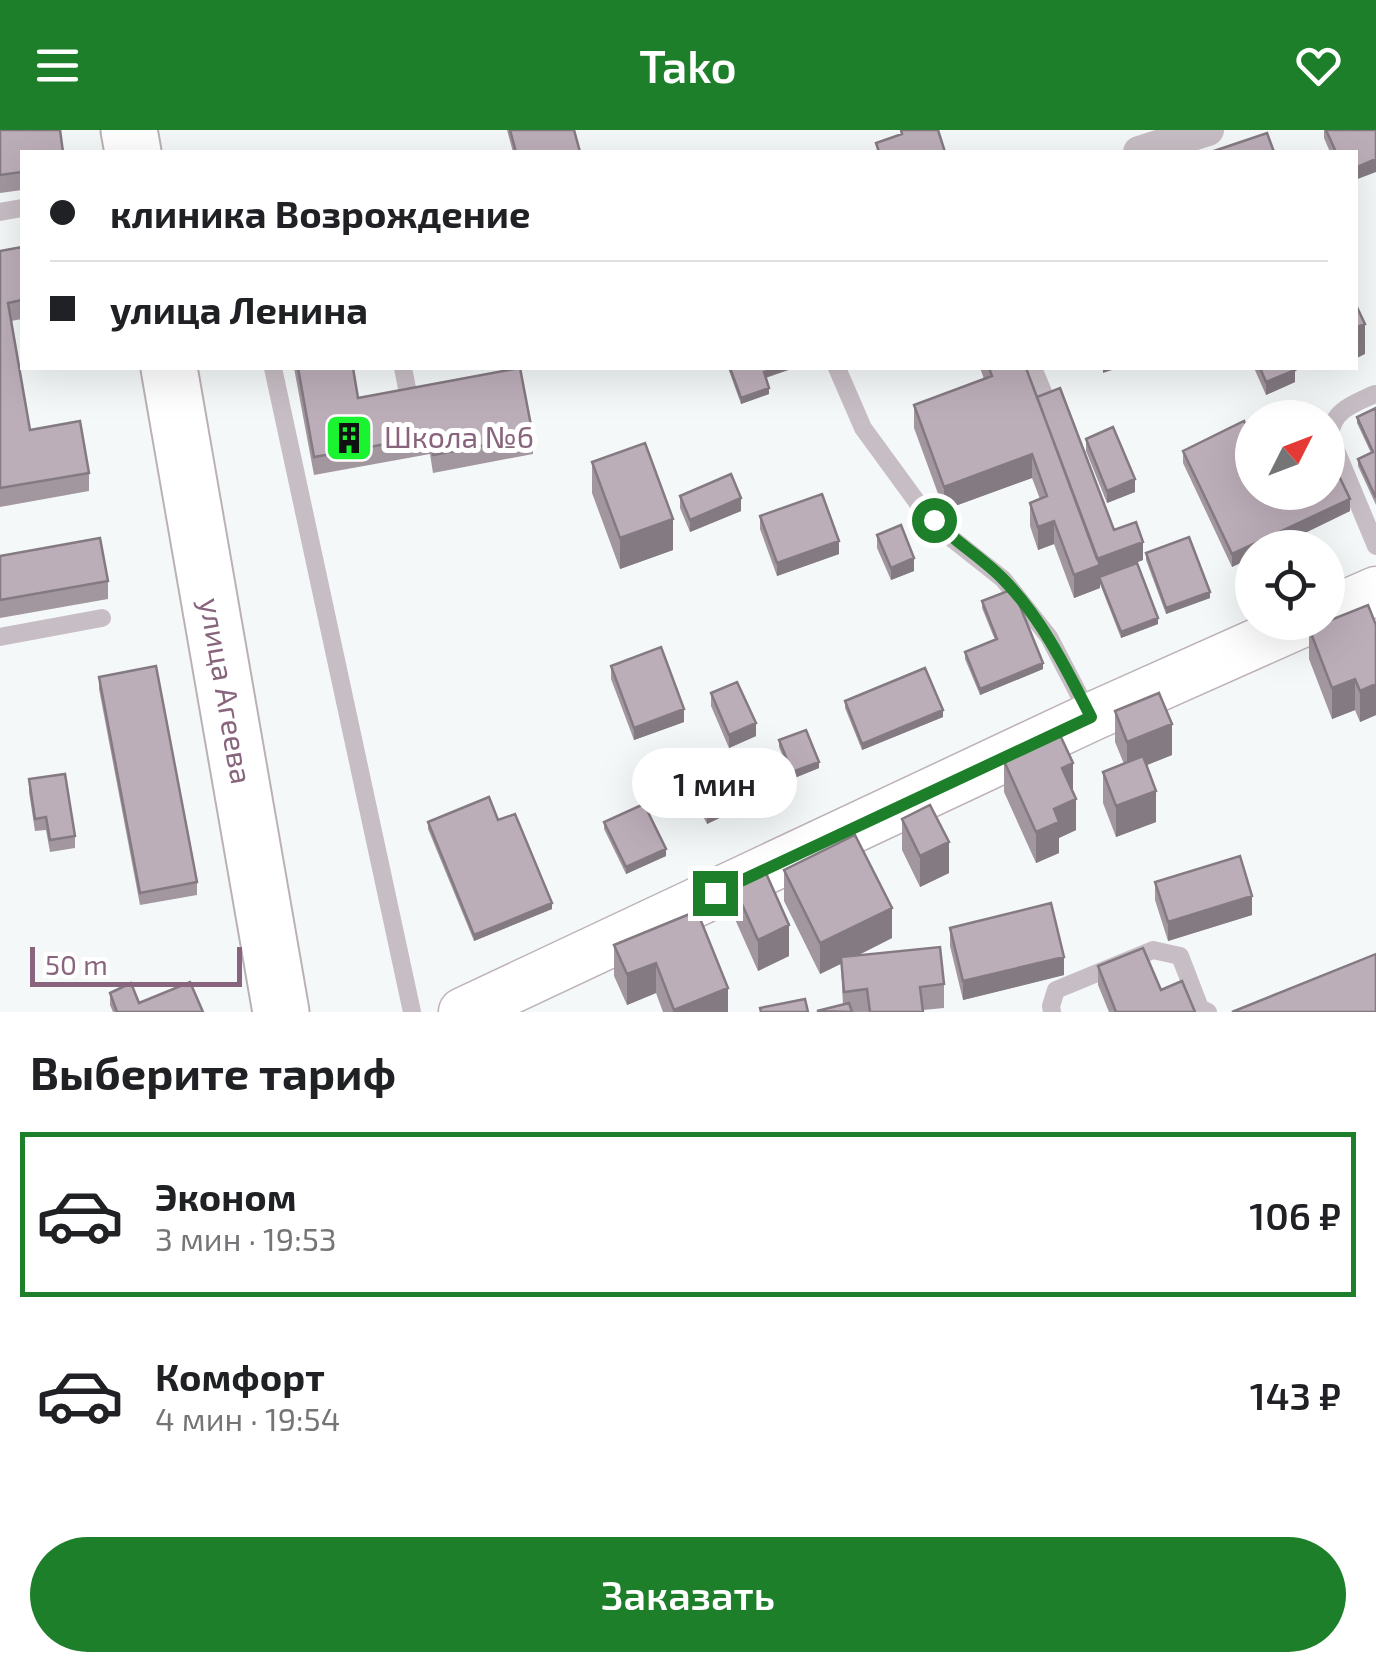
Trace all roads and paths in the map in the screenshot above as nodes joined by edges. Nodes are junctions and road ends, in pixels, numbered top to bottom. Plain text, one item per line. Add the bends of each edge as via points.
1 (1208, 130) edge
2 (1148, 143) edge
3 (169, 370) edge
4 (273, 370) edge
5 (403, 370) edge
6 (838, 370) edge
7 (1034, 370) edge
8 (407, 388) edge
9 (1043, 392) edge
10 (1375, 394) edge
11 (1376, 546) edge
12 (1376, 590) edge
13 (1345, 604) edge
14 (102, 618) dead end
15 (0, 637) edge
16 (1264, 640) edge
17 (1091, 717) junction
18 (282, 1012) edge
19 (412, 1012) edge
20 (464, 1012) edge
21 (1052, 1012) edge
22 (1208, 1012) edge

1 - 2 street
3 - 18 highway, улица Агеева
4 - 19 lane
5 - 8 lane
6 - 17 lane via 863,428 917,502 1003,579 1049,637
7 - 9 lane
10 - 11 lane via 1339,412 1330,436
12 - 13 main road
14 - 15 lane
16 - 17 main road
17 - 20 main road
21 - 22 lane via 1056,990 1153,950 1180,956 1200,1008

